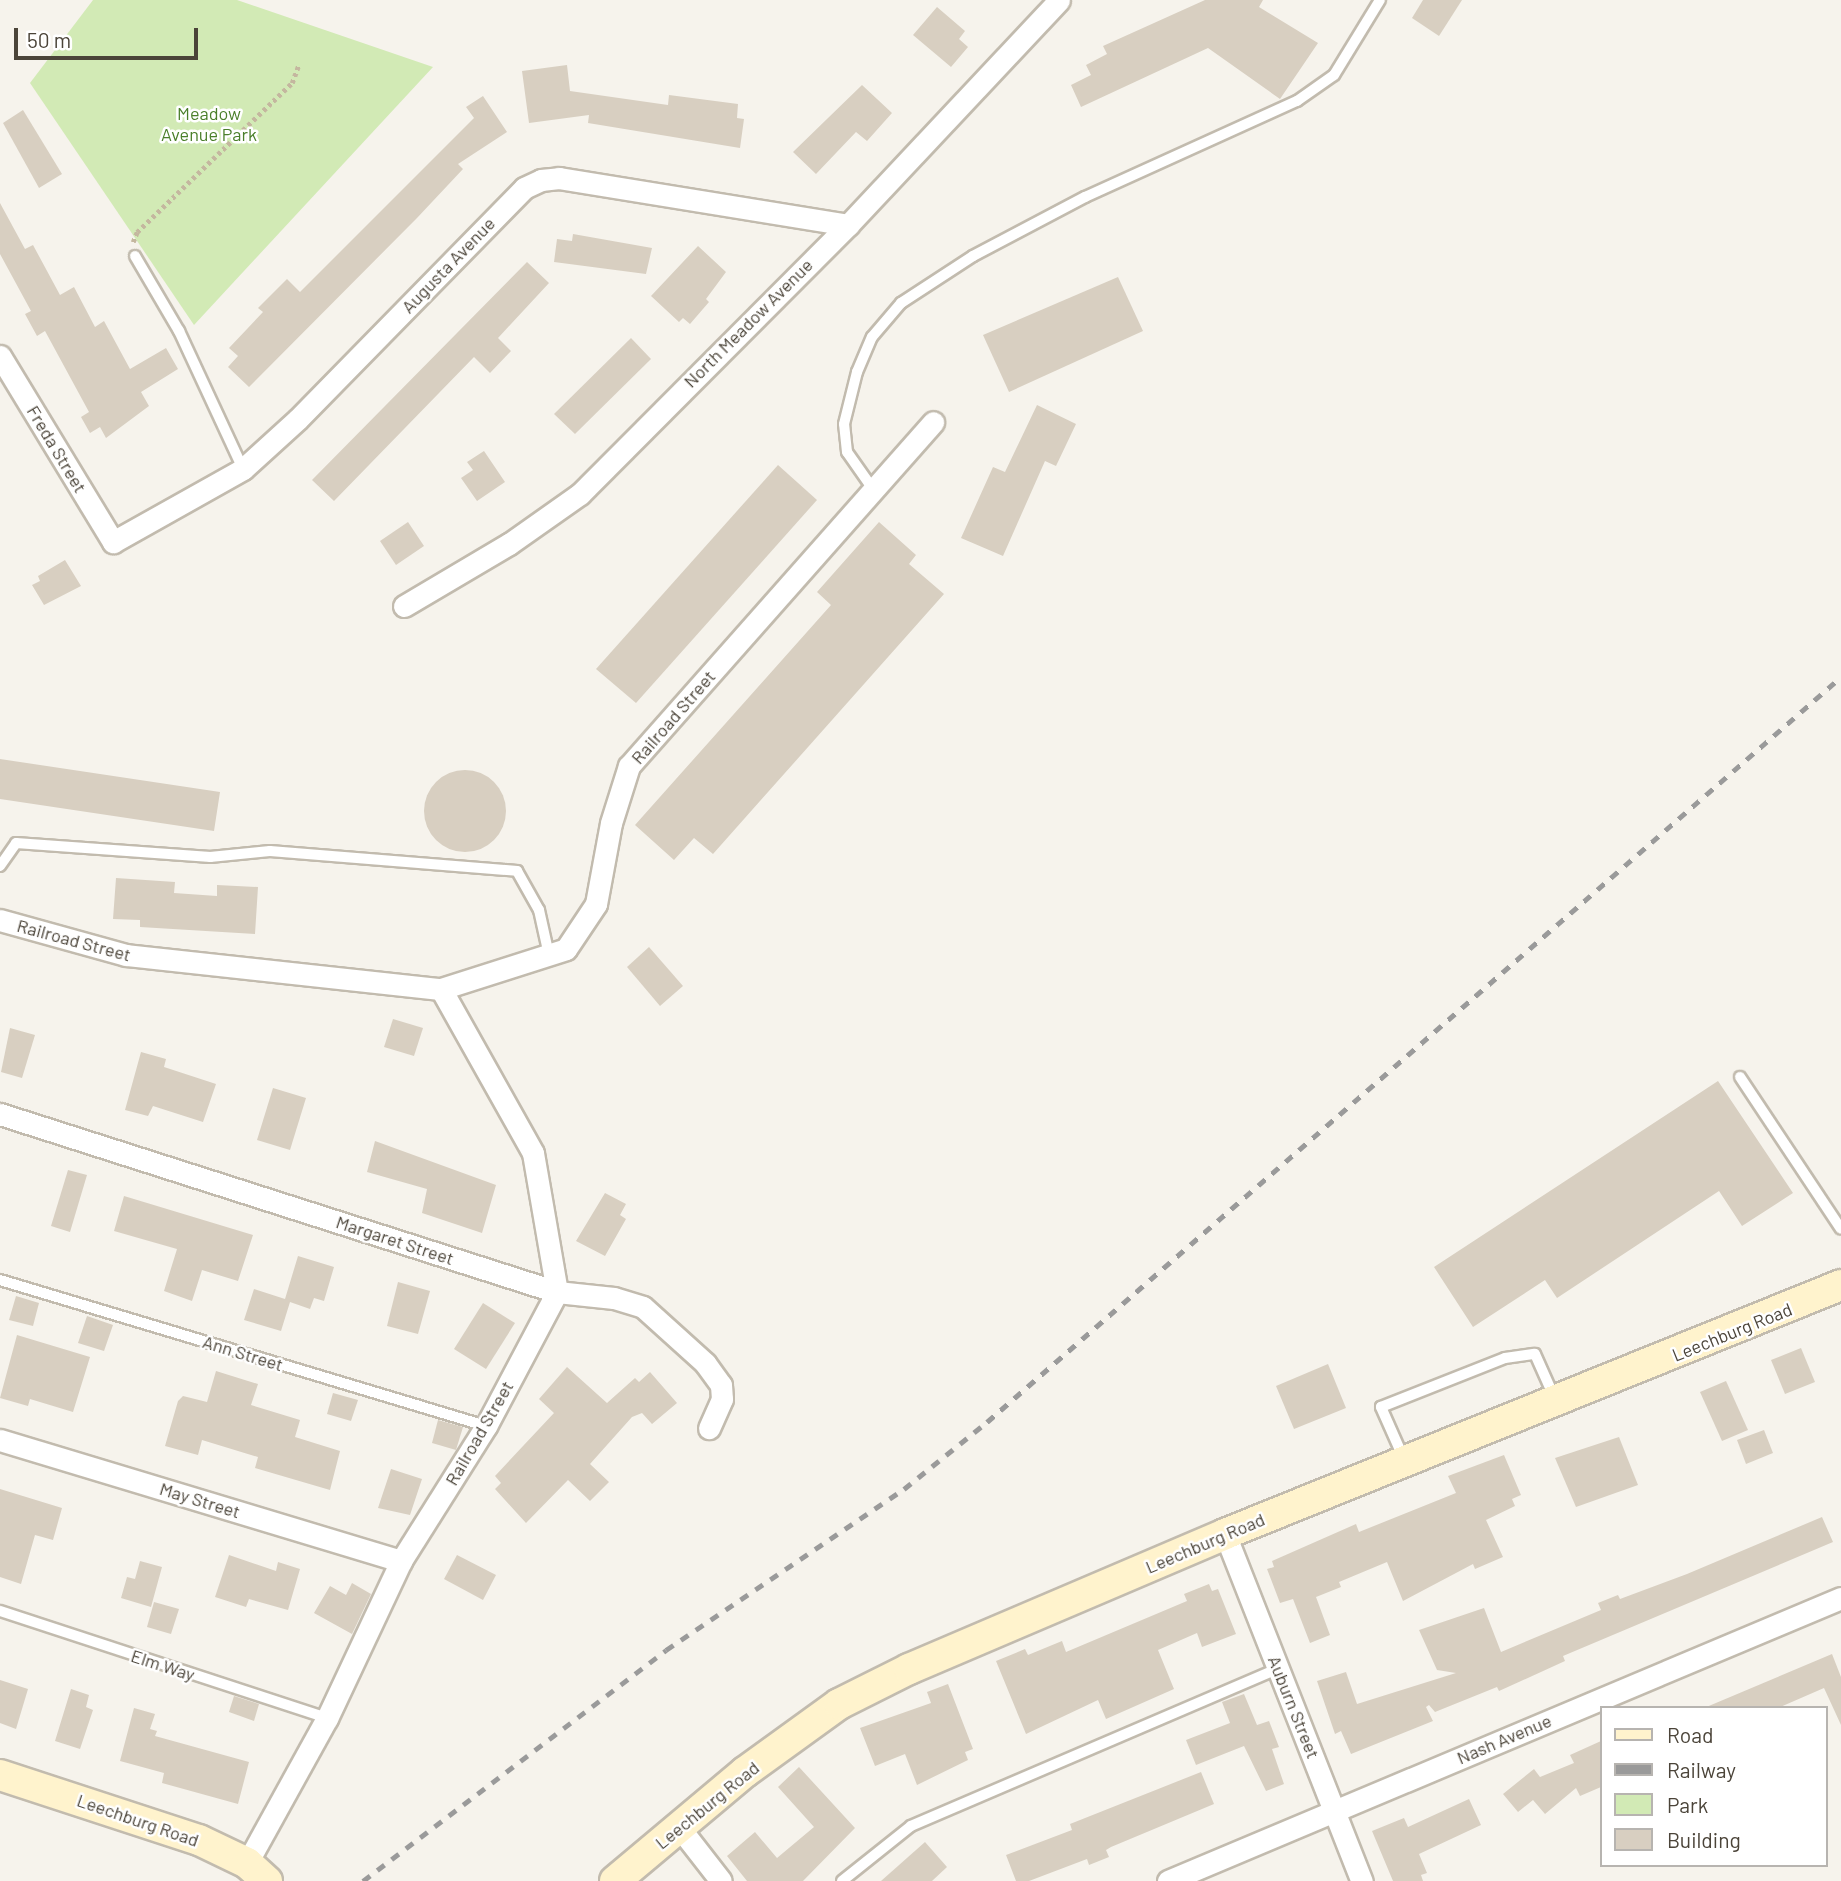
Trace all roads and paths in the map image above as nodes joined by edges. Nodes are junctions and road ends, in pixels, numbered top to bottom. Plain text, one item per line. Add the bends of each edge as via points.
1 (1059, 0) edge
2 (1380, 0) edge
3 (299, 64) dead end
4 (848, 225) junction
5 (135, 256) joint
6 (0, 356) edge
7 (933, 422) dead end
8 (243, 469) junction
9 (873, 489) junction
10 (113, 542) joint
11 (404, 606) dead end
12 (0, 866) edge
13 (0, 920) edge
14 (549, 955) junction
15 (441, 989) junction
16 (1740, 1077) dead end
17 (0, 1114) edge
18 (1841, 1229) edge
19 (0, 1280) edge
20 (1841, 1285) edge
21 (557, 1292) junction
22 (1556, 1402) junction
23 (486, 1426) junction
24 (709, 1429) dead end
25 (0, 1440) edge
26 (1405, 1462) junction
27 (1225, 1534) junction
28 (401, 1561) junction
29 (1841, 1598) edge
30 (0, 1611) edge
31 (1279, 1668) junction
32 (327, 1718) junction
33 (0, 1775) edge
34 (1336, 1810) junction
35 (679, 1827) junction
36 (257, 1872) edge
37 (615, 1881) edge
38 (721, 1881) edge
39 (842, 1881) edge
40 (1168, 1881) edge
41 (1362, 1881) edge

1 - 4 street, North Meadow Avenue
2 - 9 lane via 1334,75 1297,101 1085,197 973,256 901,303 872,337 857,372 844,425 848,452
3 - 5 path via 292,83 137,232 132,245
4 - 8 street, Augusta Avenue via 559,178 541,180 524,188 299,419
4 - 11 street, North Meadow Avenue via 580,494 509,544
5 - 8 lane via 179,331
6 - 10 street, Freda Street
7 - 9 street, Railroad Street
8 - 10 street, Augusta Avenue
9 - 14 street, Railroad Street via 629,766 611,823 596,904 566,949
12 - 14 lane via 16,843 210,857 270,852 517,871 540,910
13 - 15 street, Railroad Street via 126,955
14 - 15 street, Railroad Street
15 - 21 street via 533,1153
16 - 18 lane
17 - 21 street, Margaret Street
19 - 23 lane, Ann Street
20 - 22 street, Leechburg Road
21 - 23 street, Railroad Street
21 - 24 street, Margaret Street via 614,1298 643,1307 673,1333 720,1385 722,1399
22 - 26 street, Leechburg Road
22 - 26 lane via 1535,1354 1505,1358 1381,1407
23 - 28 street, Railroad Street
25 - 28 street, May Street
26 - 27 street, Leechburg Road
27 - 31 street, Auburn Street
27 - 35 street, Leechburg Road via 909,1669 839,1704
28 - 32 street, Railroad Street
29 - 34 street, Nash Avenue
30 - 32 lane, Elm Way
31 - 34 street, Auburn Street
31 - 39 lane via 911,1826
32 - 36 street, Railroad Street
33 - 36 street, Leechburg Road via 136,1817
34 - 40 street, Nash Avenue
34 - 41 street, Auburn Street
35 - 37 street, Leechburg Road
35 - 38 street

